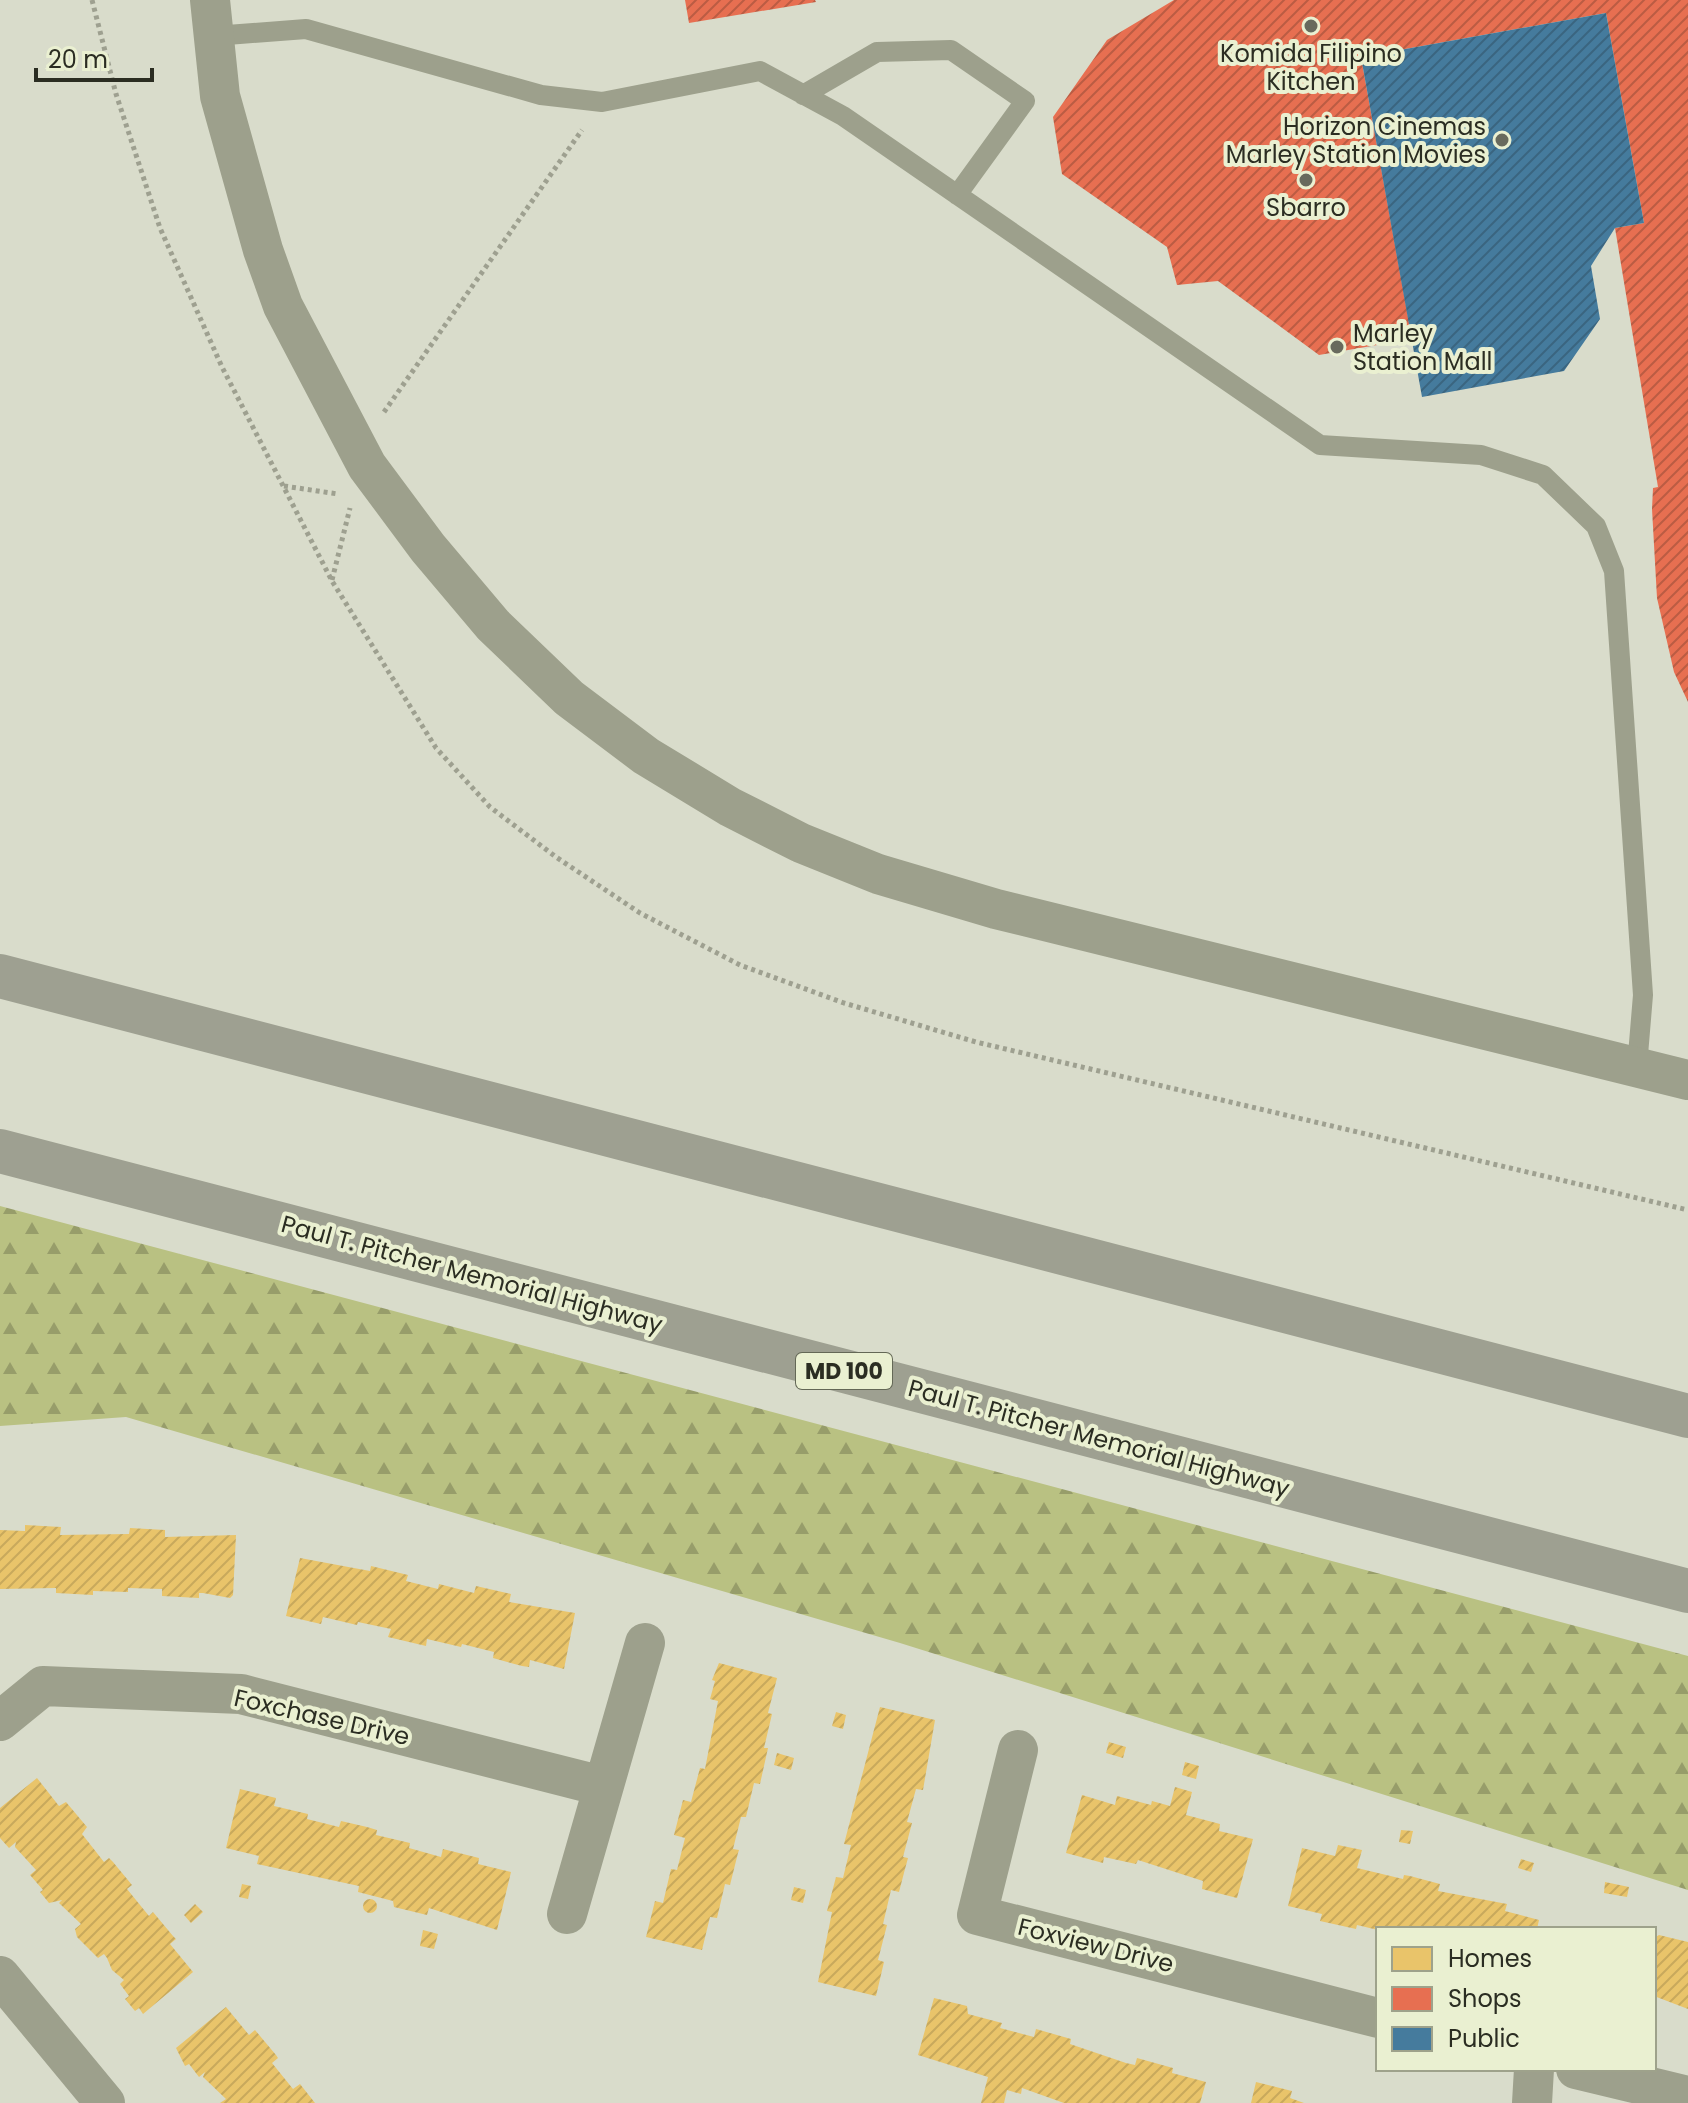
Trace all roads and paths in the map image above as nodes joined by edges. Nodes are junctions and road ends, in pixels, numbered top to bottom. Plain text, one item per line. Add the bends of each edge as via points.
1 (212, 18) edge
2 (803, 95) junction
3 (576, 99) junction
4 (957, 195) junction
5 (361, 481) junction
6 (283, 486) dead end
7 (332, 581) dead end
8 (0, 976) edge
9 (1637, 1067) junction
10 (1688, 1080) edge
11 (0, 1151) edge
12 (1688, 1416) edge
13 (1688, 1591) edge
14 (645, 1643) dead end
15 (0, 1721) edge
16 (1018, 1750) dead end
17 (602, 1786) junction
18 (567, 1914) dead end
19 (0, 1976) edge
20 (1376, 2017) edge
21 (1534, 2071) edge
22 (1584, 2071) edge
23 (1688, 2096) edge
24 (105, 2103) edge
25 (1532, 2103) edge

1 - 3 lane via 306,29 541,95
1 - 5 street via 220,96 248,205 283,306
2 - 3 lane via 760,71 602,102
2 - 4 lane via 843,116
2 - 4 lane via 877,52 951,50 1025,101
3 - 5 path via 583,132 385,406
4 - 9 lane via 1320,445 1481,455 1543,475 1596,526 1614,571 1643,995
5 - 6 path
5 - 7 path
5 - 9 street via 428,548 493,625 569,698 646,756 801,843 878,874 996,909
8 - 12 highway
9 - 10 street
11 - 13 highway, Paul T. Pitcher Memorial Highway / MD 100
14 - 17 street
15 - 17 street, Foxchase Drive via 43,1686 241,1694
16 - 20 street, Foxview Drive via 977,1915
17 - 18 street
19 - 24 street
21 - 25 street
22 - 23 street

